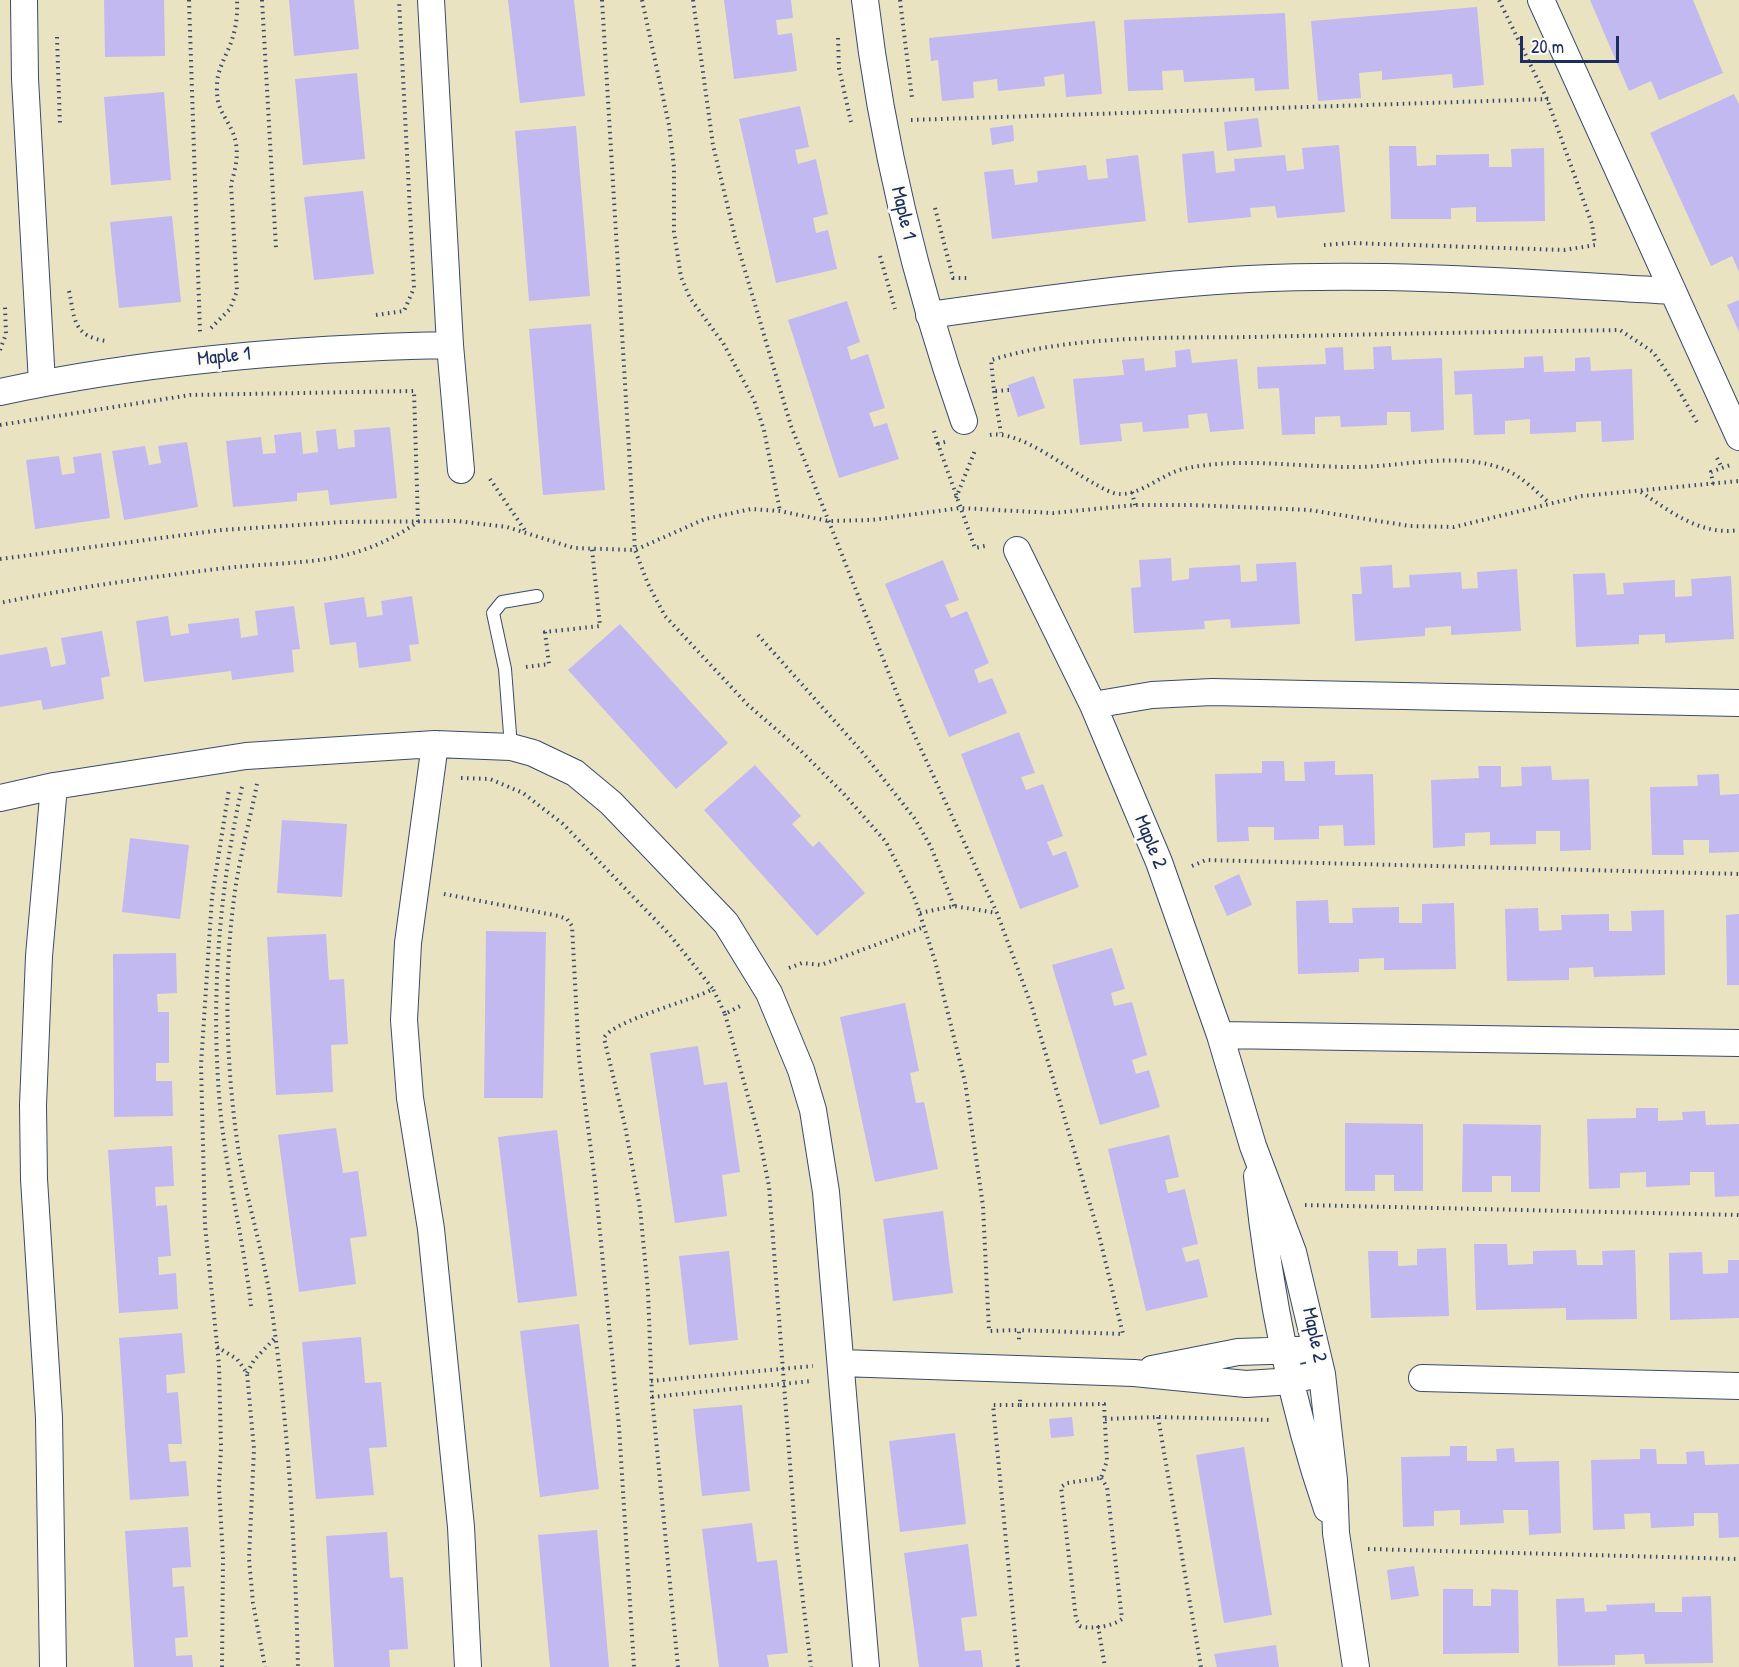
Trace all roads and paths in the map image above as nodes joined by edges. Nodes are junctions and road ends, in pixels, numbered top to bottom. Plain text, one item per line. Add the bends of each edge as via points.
1 (24, 0) edge
2 (189, 0) edge
3 (237, 0) edge
4 (262, 0) edge
5 (399, 0) edge
6 (431, 0) edge
7 (602, 0) edge
8 (642, 0) edge
9 (693, 0) edge
10 (864, 0) edge
11 (900, 0) edge
12 (1499, 0) edge
13 (1541, 0) edge
14 (57, 34) dead end
15 (1585, 98) junction
16 (1547, 99) junction
17 (915, 120) junction
18 (882, 121) junction
19 (60, 126) dead end
20 (917, 131) dead end
21 (932, 197) dead end
22 (1316, 246) dead end
23 (276, 248) dead end
24 (973, 278) dead end
25 (68, 286) dead end
26 (1671, 291) junction
27 (929, 315) junction
28 (371, 316) dead end
29 (212, 333) dead end
30 (200, 334) junction
31 (189, 335) dead end
32 (109, 342) dead end
33 (450, 345) junction
34 (201, 359) junction
35 (42, 383) junction
36 (1009, 390) dead end
37 (993, 391) junction
38 (0, 392) edge
39 (964, 421) joint
40 (0, 425) edge
41 (1700, 427) dead end
42 (1001, 433) junction
43 (1739, 437) edge
44 (984, 439) dead end
45 (979, 443) dead end
46 (1711, 448) dead end
47 (1739, 461) edge
48 (1722, 468) junction
49 (461, 470) dead end
50 (1739, 481) edge
51 (1713, 484) junction
52 (1640, 491) junction
53 (1132, 492) junction
54 (956, 498) junction
55 (1549, 503) junction
56 (1135, 505) junction
57 (960, 508) junction
58 (780, 511) junction
59 (828, 521) junction
60 (418, 522) junction
61 (1739, 530) edge
62 (592, 549) junction
63 (635, 550) junction
64 (1017, 550) joint
65 (0, 559) edge
66 (537, 596) dead end
67 (0, 603) edge
68 (758, 636) dead end
69 (505, 669) junction
70 (1739, 703) edge
71 (1093, 705) junction
72 (435, 744) junction
73 (511, 747) junction
74 (245, 768) junction
75 (431, 776) junction
76 (54, 786) junction
77 (0, 798) edge
78 (1739, 874) edge
79 (1165, 880) junction
80 (415, 890) junction
81 (954, 906) junction
82 (920, 913) junction
83 (997, 913) junction
84 (924, 927) junction
85 (713, 989) junction
86 (769, 993) junction
87 (725, 1014) junction
88 (1220, 1035) junction
89 (1739, 1043) edge
90 (1253, 1146) junction
91 (1277, 1204) junction
92 (1739, 1215) edge
93 (251, 1306) dead end
94 (1019, 1330) junction
95 (274, 1339) junction
96 (218, 1347) junction
97 (1282, 1349) junction
98 (1320, 1362) junction
99 (782, 1369) junction
100 (1020, 1369) junction
101 (841, 1371) junction
102 (247, 1373) junction
103 (1134, 1373) junction
104 (1422, 1378) dead end
105 (1290, 1380) junction
106 (651, 1381) junction
107 (783, 1384) junction
108 (1739, 1386) edge
109 (652, 1397) junction
110 (1020, 1406) junction
111 (1158, 1417) junction
112 (1105, 1419) junction
113 (1300, 1421) junction
114 (1101, 1478) junction
115 (1337, 1541) junction
116 (1739, 1559) edge
117 (1097, 1626) junction
118 (53, 1667) edge
119 (222, 1667) edge
120 (265, 1667) edge
121 (298, 1667) edge
122 (468, 1667) edge
123 (634, 1667) edge
124 (678, 1667) edge
125 (811, 1667) edge
126 (866, 1667) edge
127 (1018, 1667) edge
128 (1105, 1667) edge
129 (1201, 1667) edge
130 (1356, 1667) edge

1 - 35 street via 25,90
2 - 30 path
3 - 30 path via 235,33 217,84 218,102 237,150 231,194 237,291 230,309 217,324
4 - 23 path
5 - 28 path via 414,288 404,311
6 - 33 street
7 - 63 path
8 - 58 path via 669,125 674,167 674,232 681,277 754,400
9 - 59 path via 713,145 735,237 791,426
10 - 18 street, Maple 1
11 - 17 path
12 - 16 path
13 - 15 street
14 - 19 path
15 - 16 path
15 - 26 street
16 - 17 path
16 - 22 path via 1592,224 1595,245 1564,250 1351,243
17 - 18 path
17 - 20 path
18 - 27 street, Maple 1
21 - 24 path via 954,278
25 - 32 path via 76,325 88,338
26 - 27 street via 1438,278 1251,279 1145,286
26 - 43 street
27 - 39 street, Maple 1
29 - 30 path
30 - 31 path
30 - 34 path
33 - 34 street, Maple 1 via 348,347
33 - 49 street
34 - 35 street, Maple 1
35 - 38 street, Maple 1
36 - 37 path
37 - 41 path via 991,360 1025,349 1184,338 1620,330 1653,352
37 - 42 path
39 - 54 path via 967,435 938,444
40 - 60 path via 190,395 414,391
42 - 44 path
42 - 53 path via 1014,436 1119,495
45 - 54 path
46 - 48 path
47 - 48 path
48 - 51 path via 1712,472
50 - 51 path
51 - 52 path
52 - 55 path
52 - 61 path via 1694,525 1713,532
53 - 55 path via 1164,475 1213,464 1272,462 1360,467 1442,461 1501,468 1527,482
53 - 56 path
54 - 57 path
55 - 56 path via 1454,527 1410,526 1309,510
56 - 57 path via 1062,513
57 - 59 path via 872,520
57 - 64 path via 975,548 1013,539
58 - 59 path
58 - 63 path via 751,509 705,519
59 - 83 path via 907,718
60 - 62 path via 457,521 507,527 574,548
60 - 65 path via 343,522 222,530
60 - 67 path via 381,544 349,556 128,580
62 - 63 path
62 - 69 path via 600,626 545,632 549,664
63 - 82 path via 665,616 748,705 843,793 886,842
64 - 71 street, Maple 2
66 - 69 lane via 502,602 493,613
68 - 81 path via 863,753 915,819 931,847
69 - 73 lane
70 - 71 street via 1212,692 1152,695
71 - 79 street, Maple 2
72 - 73 street
72 - 74 street
72 - 75 street
73 - 86 street via 575,773 611,803 726,923
74 - 76 street
74 - 93 path via 219,932 216,1061 226,1153
74 - 95 path via 258,778 235,891 230,943 231,1083 239,1153 268,1290
74 - 96 path via 231,781 219,838 203,1010 202,1175
75 - 80 street
75 - 85 path via 490,779 523,794 555,818 669,934
76 - 77 street
76 - 118 street via 36,999 33,1105 49,1418
78 - 79 path via 1206,860
79 - 88 street, Maple 2
80 - 122 street via 404,982 406,1059 433,1252 461,1527
80 - 123 path via 559,916 572,926 579,1058 619,1427
81 - 82 path
81 - 83 path
82 - 84 path
83 - 94 path via 1032,1007 1099,1235 1123,1334
84 - 86 path via 821,965 802,963 786,969 793,982
84 - 94 path via 965,1082 983,1206 989,1331
85 - 87 path
85 - 106 path via 614,1026 604,1038 640,1208
86 - 87 path
86 - 101 street via 801,1070 821,1151
87 - 99 path via 769,1186
88 - 89 street
88 - 90 street, Maple 2
90 - 91 street, Maple 2
90 - 97 street, Maple 2 via 1264,1249
91 - 92 path
91 - 98 street, Maple 2 via 1307,1301
94 - 100 path
95 - 102 path
95 - 121 path via 290,1501
96 - 102 path via 237,1359
96 - 119 path
97 - 98 street
97 - 103 street via 1238,1352
97 - 105 street, Maple 2
98 - 105 street
98 - 115 street, Maple 2 via 1333,1459
99 - 101 path
99 - 106 path
99 - 107 path
100 - 101 street
100 - 103 street
100 - 110 path
101 - 107 path
101 - 126 street
102 - 120 path via 254,1449 249,1559
103 - 105 street via 1246,1384
104 - 108 street
105 - 113 street, Maple 2
106 - 109 path
107 - 109 path
107 - 125 path
109 - 124 path
110 - 112 path via 1104,1404
110 - 127 path via 993,1406
111 - 112 path
111 - 113 path
111 - 129 path
112 - 114 path via 1107,1461
113 - 115 street, Maple 2
114 - 117 path via 1107,1487 1123,1612 1117,1623
114 - 117 path via 1061,1487 1076,1619 1085,1628
115 - 116 path
115 - 130 street, Maple 2
117 - 128 path

